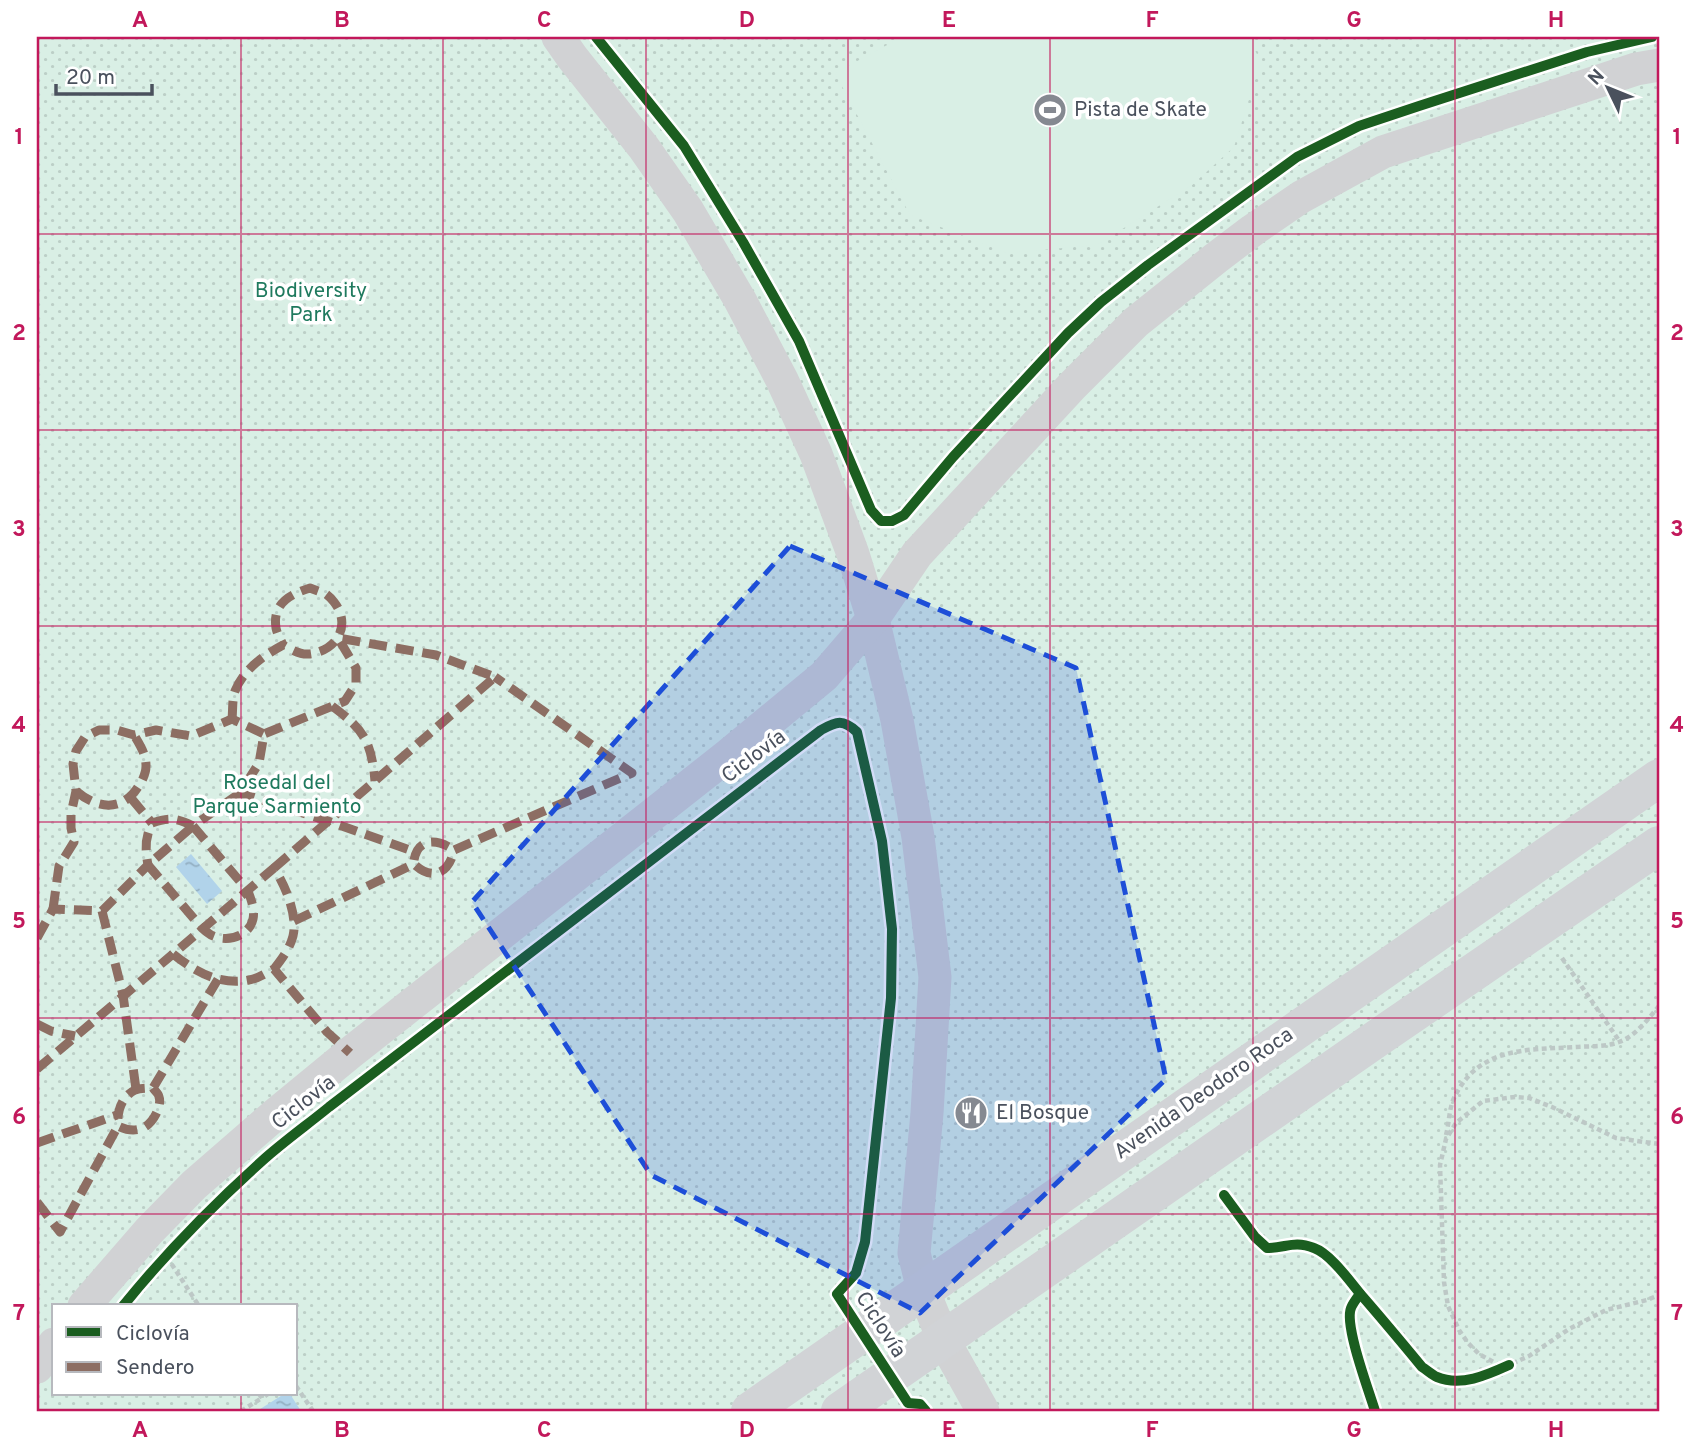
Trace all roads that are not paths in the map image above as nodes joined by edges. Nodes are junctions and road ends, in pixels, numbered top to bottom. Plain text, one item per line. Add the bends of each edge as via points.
1 (558, 37) edge
2 (1659, 65) edge
3 (873, 619) junction
4 (1659, 778) edge
5 (1659, 845) edge
6 (923, 1290) junction
7 (87, 1304) edge
8 (944, 1340) junction
9 (52, 1347) edge
10 (37, 1367) edge
11 (750, 1411) edge
12 (841, 1411) edge
13 (983, 1411) edge

1 - 3 street via 688,211 740,300 816,454
2 - 3 street via 1383,152 1301,197 1253,230 1136,322 1072,386 917,554
3 - 6 street via 918,837 934,977 914,1253
3 - 7 street via 824,676 727,757 350,1053 194,1185 162,1249
4 - 6 main road, Avenida Deodoro Roca
5 - 8 main road
6 - 8 street
6 - 11 main road, Avenida Deodoro Roca
8 - 12 main road
8 - 13 street
9 - 10 street

